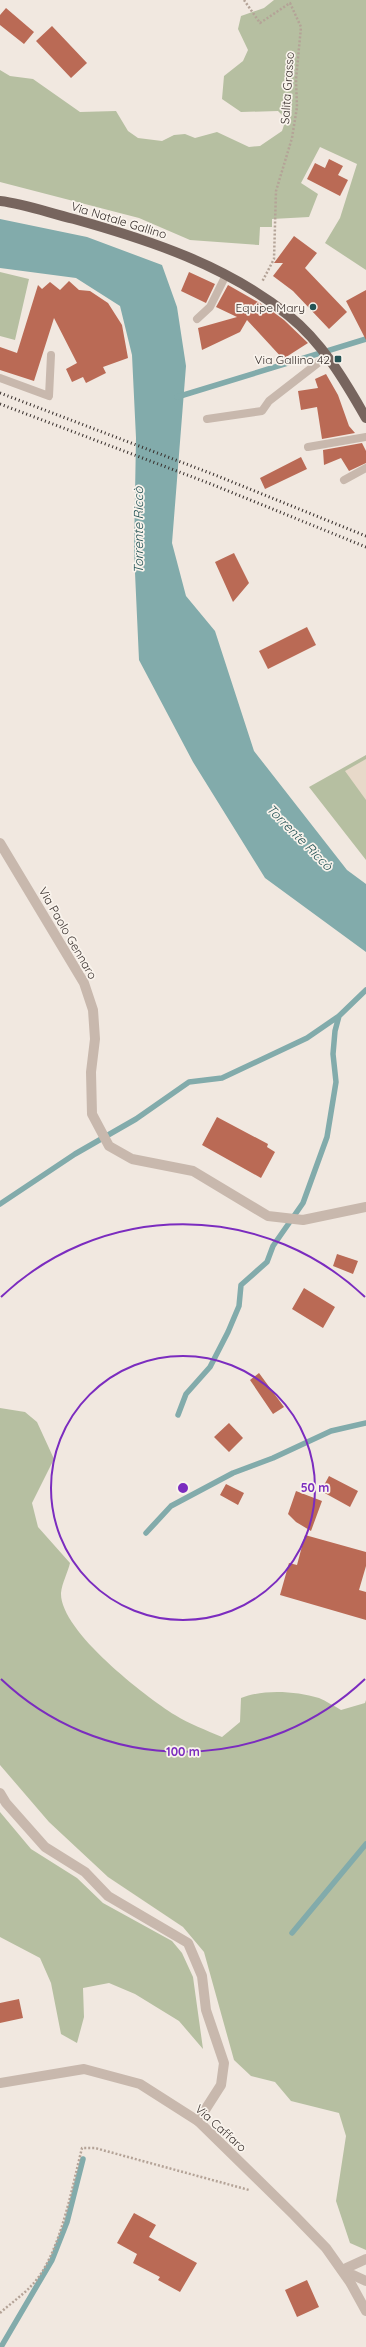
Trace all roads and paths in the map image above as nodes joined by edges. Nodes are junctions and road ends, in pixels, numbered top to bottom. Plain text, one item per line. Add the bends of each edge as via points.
1 (244, 0) edge
2 (0, 201) edge
3 (226, 275) junction
4 (262, 282) dead end
5 (197, 319) dead end
6 (50, 355) dead end
7 (327, 356) junction
8 (0, 378) edge
9 (366, 418) edge
10 (207, 419) dead end
11 (366, 437) edge
12 (308, 447) dead end
13 (366, 468) edge
14 (344, 480) dead end
15 (0, 843) edge
16 (366, 1208) edge
17 (0, 1793) edge
18 (0, 2083) edge
19 (198, 2121) junction
20 (274, 2196) junction
21 (366, 2258) edge
22 (342, 2270) junction
23 (366, 2281) edge
24 (366, 2311) edge
25 (0, 2312) edge

1 - 4 path, Salita Grasso via 260,22 290,3 301,27 294,130 276,191 274,259
2 - 3 main road, Via Natale Gallino via 158,244
3 - 5 lane via 210,307
3 - 7 main road, Via Natale Gallino via 288,315
6 - 8 lane via 49,396
7 - 9 main road, Via Natale Gallino
7 - 10 lane via 269,401 262,411
11 - 12 lane
13 - 14 lane
15 - 16 street, Via Paolo Gennaro via 84,983 93,1010 95,1039 91,1072 92,1114 109,1146 132,1159 193,1171 268,1216 303,1220
17 - 19 street via 45,1847 85,1872 108,1896 188,1943 202,1976 206,2010 224,2063 221,2085
18 - 19 street, Via Caffaro via 84,2069 140,2084
19 - 20 street, Via Caffaro
20 - 22 street, Via Caffaro via 326,2248
20 - 25 path via 95,2148 82,2148 64,2218 48,2263 33,2284
21 - 22 street
22 - 23 street
22 - 24 street, Via Caffaro

